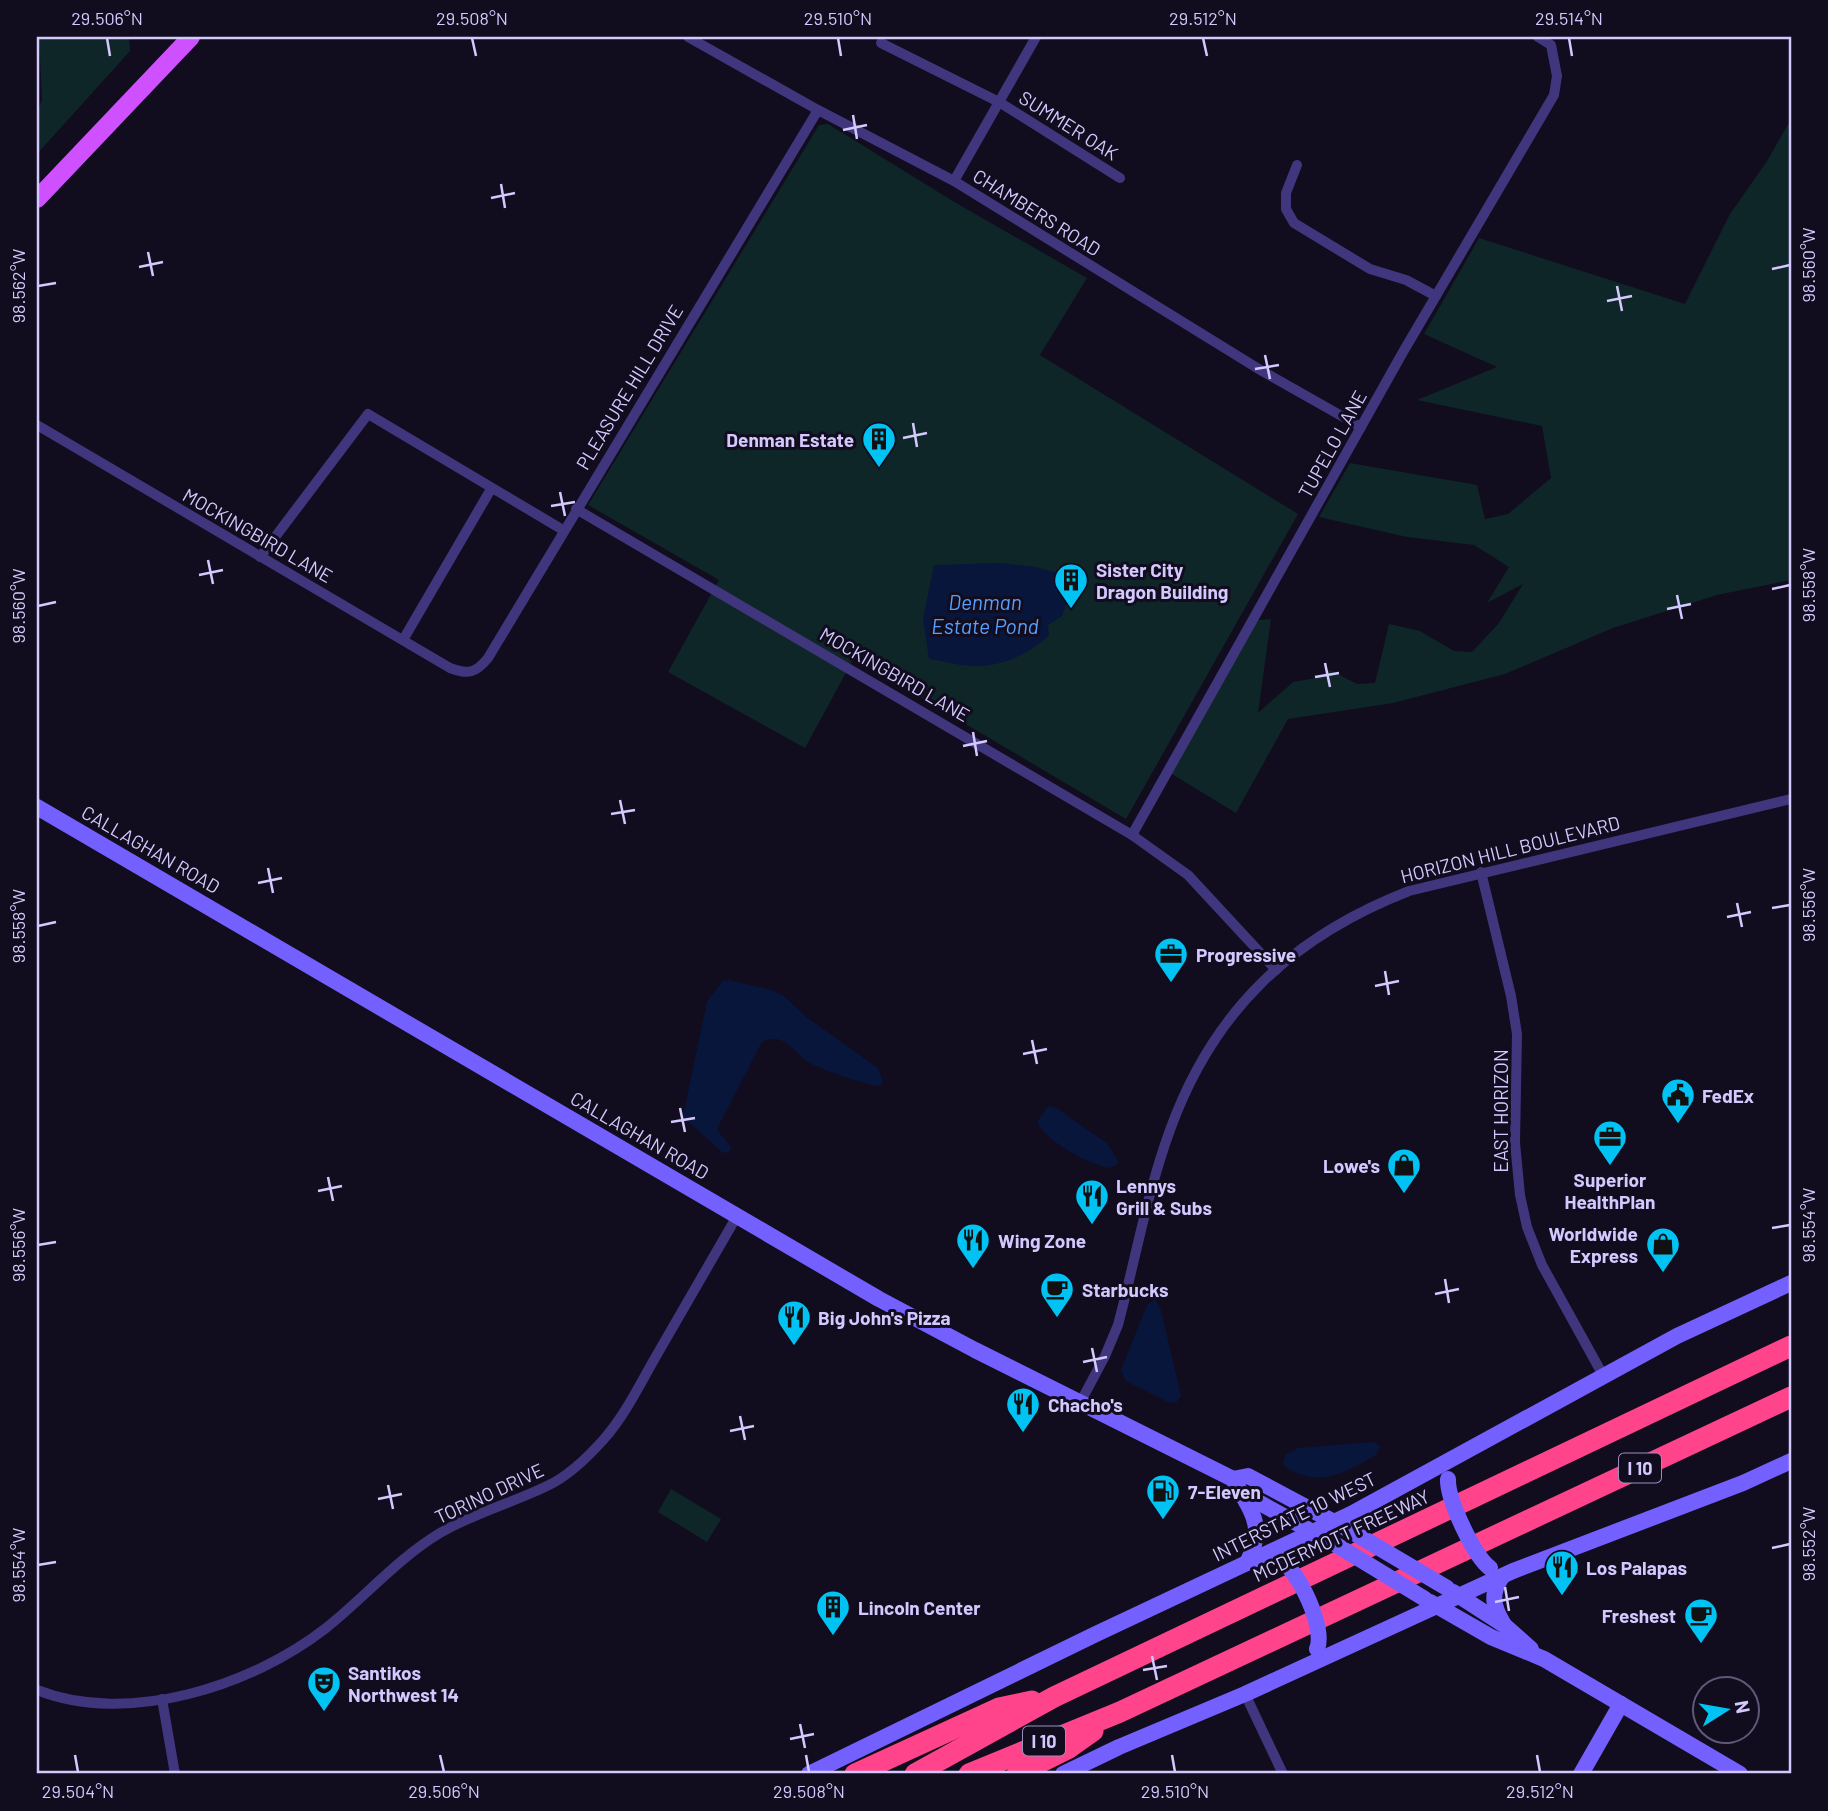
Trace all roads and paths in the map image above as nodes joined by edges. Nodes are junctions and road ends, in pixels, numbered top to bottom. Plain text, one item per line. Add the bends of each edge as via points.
1 (191, 37) edge
2 (688, 37) edge
3 (1036, 37) edge
4 (1538, 37) edge
5 (881, 43) dead end
6 (999, 102) junction
7 (818, 110) junction
8 (1297, 165) dead end
9 (1120, 178) dead end
10 (954, 181) junction
11 (37, 199) edge
12 (1436, 296) junction
13 (37, 425) edge
14 (1361, 427) junction
15 (491, 489) junction
16 (576, 509) junction
17 (563, 530) junction
18 (260, 557) junction
19 (403, 640) junction
20 (463, 673) joint
21 (1791, 799) edge
22 (37, 807) edge
23 (1132, 835) junction
24 (1481, 872) junction
25 (1276, 970) junction
26 (737, 1216) junction
27 (1791, 1283) edge
28 (1791, 1346) edge
29 (1604, 1377) junction
30 (1791, 1397) edge
31 (1080, 1403) junction
32 (1459, 1457) junction
33 (1791, 1461) edge
34 (1237, 1486) junction
35 (1339, 1525) junction
36 (1319, 1535) junction
37 (1254, 1560) junction
38 (1502, 1572) junction
39 (1453, 1591) junction
40 (1430, 1602) junction
41 (1504, 1625) junction
42 (1544, 1660) junction
43 (1307, 1665) junction
44 (37, 1690) edge
45 (1245, 1694) junction
46 (1054, 1697) junction
47 (162, 1699) junction
48 (1621, 1704) junction
49 (1120, 1712) junction
50 (175, 1774) edge
51 (808, 1774) edge
52 (855, 1774) edge
53 (915, 1774) edge
54 (969, 1774) edge
55 (1017, 1774) edge
56 (1063, 1774) edge
57 (1283, 1774) edge
58 (1581, 1774) edge
59 (1740, 1774) edge

1 - 11 main road
2 - 7 street, CHAMBERS ROAD
3 - 6 street
4 - 12 street, TUPELO LANE via 1551,45 1554,95
5 - 6 street, SUMMER OAK
6 - 9 street, SUMMER OAK
6 - 10 street
7 - 10 street, CHAMBERS ROAD
7 - 16 street, PLEASURE HILL DRIVE
8 - 12 street via 1286,192 1286,209 1294,223 1370,269
10 - 14 street, CHAMBERS ROAD via 1262,372
12 - 14 street, TUPELO LANE
13 - 18 street, MOCKINGBIRD LANE
14 - 23 street, TUPELO LANE
15 - 17 street
15 - 18 street via 369,414
15 - 19 street
16 - 17 street, PLEASURE HILL DRIVE
16 - 23 street, MOCKINGBIRD LANE
17 - 20 street, PLEASURE HILL DRIVE via 488,658 474,672
18 - 19 street, MOCKINGBIRD LANE
19 - 20 street, MOCKINGBIRD LANE
21 - 24 street, HORIZON HILL BOULEVARD
22 - 26 main road, CALLAGHAN ROAD
23 - 25 street, MOCKINGBIRD LANE via 1188,875
24 - 25 street, HORIZON HILL BOULEVARD via 1380,903 1318,937
24 - 29 street, EAST HORIZON via 1517,1034 1515,1143 1527,1227 1542,1265
25 - 31 street, HORIZON HILL BOULEVARD via 1222,1027 1184,1094 1169,1133 1118,1325
26 - 31 main road, CALLAGHAN ROAD via 879,1299
26 - 47 street, TORINO DRIVE via 630,1401 606,1437 577,1465 547,1486 440,1533 287,1655 223,1683
27 - 29 main road, INTERSTATE 10 WEST via 1677,1336
28 - 46 highway, MCDERMOTT FREEWAY / I 10
29 - 32 main road, INTERSTATE 10 WEST
30 - 49 highway, I 10
31 - 34 main road, CALLAGHAN ROAD
32 - 35 main road, INTERSTATE 10 WEST
32 - 38 main road, bridge via 1451,1468 1449,1492 1478,1555
33 - 38 main road
34 - 35 main road, CALLAGHAN ROAD via 1248,1476
34 - 36 main road, CALLAGHAN ROAD
34 - 37 main road via 1256,1518
35 - 36 main road, INTERSTATE 10 WEST
35 - 39 main road, CALLAGHAN ROAD, bridge
36 - 37 main road, INTERSTATE 10 WEST
36 - 40 main road, CALLAGHAN ROAD, bridge
37 - 43 main road, bridge via 1279,1559 1294,1572 1317,1621 1320,1642
37 - 51 main road, INTERSTATE 10 WEST
38 - 39 main road
38 - 41 main road via 1493,1600
39 - 40 main road
39 - 41 main road, CALLAGHAN ROAD
40 - 42 main road, CALLAGHAN ROAD via 1491,1637
40 - 43 main road
41 - 42 main road, CALLAGHAN ROAD
42 - 48 main road, CALLAGHAN ROAD
43 - 45 main road
44 - 47 street, TORINO DRIVE via 91,1703
45 - 56 main road
45 - 57 street
46 - 52 highway via 999,1708
46 - 53 highway, MCDERMOTT FREEWAY / I 10
47 - 50 street
48 - 58 main road
48 - 59 main road, CALLAGHAN ROAD
49 - 54 highway, I 10
49 - 55 highway via 1069,1748

